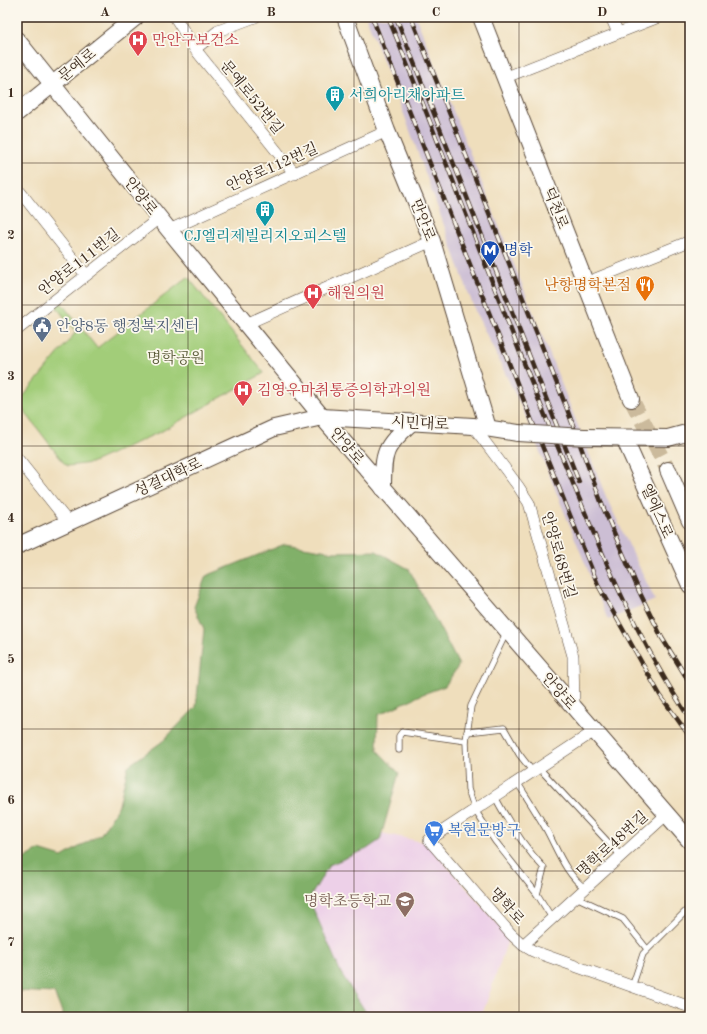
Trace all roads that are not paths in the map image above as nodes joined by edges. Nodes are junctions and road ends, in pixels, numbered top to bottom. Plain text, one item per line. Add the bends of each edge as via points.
1 (136, 17) edge
2 (175, 17) edge
3 (255, 17) edge
4 (345, 17) edge
5 (481, 17) edge
6 (611, 17) edge
7 (659, 17) edge
8 (618, 33) junction
9 (17, 40) edge
10 (195, 49) junction
11 (504, 78) junction
12 (53, 85) junction
13 (17, 113) edge
14 (387, 131) junction
15 (295, 174) junction
16 (17, 188) edge
17 (164, 224) junction
18 (432, 241) junction
19 (690, 241) edge
20 (86, 275) junction
21 (585, 283) junction
22 (246, 324) junction
23 (17, 330) edge
24 (631, 399) tunnel mouth
25 (322, 417) junction
26 (411, 423) junction
27 (481, 427) junction
28 (690, 432) edge
29 (624, 438) junction
30 (17, 458) edge
31 (668, 470) tunnel mouth
32 (383, 488) junction
33 (690, 521) edge
34 (68, 522) junction
35 (17, 546) edge
36 (690, 585) edge
37 (507, 631) junction
38 (574, 708) junction
39 (467, 732) junction
40 (593, 732) junction
41 (466, 741) junction
42 (399, 750) dead end
43 (536, 770) junction
44 (517, 782) junction
45 (495, 797) junction
46 (475, 810) junction
47 (667, 814) junction
48 (690, 841) edge
49 (621, 856) junction
50 (585, 888) junction
51 (536, 894) junction
52 (576, 896) junction
53 (690, 907) edge
54 (552, 918) junction
55 (523, 945) junction
56 (648, 950) junction
57 (632, 987) junction
58 (690, 1007) edge

1 - 12 street, 문예로
2 - 10 street, 문예로52번길
3 - 10 street via 218,31
4 - 14 street, 만안로
5 - 11 street, 덕천로
6 - 8 street
7 - 8 street
8 - 11 street
9 - 12 street, 안양로
10 - 15 street, 문예로52번길
11 - 21 street, 덕천로
12 - 13 street, 문예로
12 - 17 street, 안양로
14 - 15 street, 안양로112번길
14 - 18 street, 만안로
15 - 17 street, 안양로112번길
16 - 20 street
17 - 20 street, 안양로111번길
17 - 22 street, 안양로
18 - 22 street
18 - 27 street, 만안로
19 - 21 street
20 - 23 street, 안양로111번길
21 - 24 street, 덕천로
22 - 25 street, 안양로
25 - 26 street, 시민대로
25 - 32 street, 안양로
25 - 34 street, 성결대학로 via 274,428
26 - 27 street, 시민대로
26 - 32 street via 386,449
27 - 29 street, 시민대로, bridge via 518,433
27 - 38 street, 안양로68번길 via 529,503 573,656
28 - 29 street via 668,438
29 - 36 street, 엘에스로
30 - 34 street
31 - 33 street
32 - 37 street, 안양로
34 - 35 street, 성결대학로
37 - 38 street, 안양로
37 - 39 lane, 명학로 via 471,706
38 - 40 street, 안양로
39 - 41 lane, 명학로
39 - 43 lane via 504,728 519,754
40 - 43 street, 명학로
40 - 47 street, 안양로
41 - 42 lane via 402,732 399,736
41 - 46 lane, 명학로 via 468,789
43 - 44 street, 명학로
43 - 49 lane
44 - 45 street, 명학로
44 - 50 lane via 562,860
45 - 46 street, 명학로
45 - 51 lane, 명학로 via 515,832 544,868
46 - 51 lane, 명학로 via 495,841
46 - 55 street, 명학로 via 429,840
47 - 48 street, 안양로
47 - 49 street, 명학로48번길
49 - 50 street, 명학로48번길
50 - 52 street, 명학로48번길
51 - 54 lane, 명학로
52 - 54 street, 명학로48번길
52 - 56 lane, 명학로48번길 via 623,919
53 - 56 lane
54 - 55 street, 명학로48번길
55 - 57 street, 명학로 via 533,951
56 - 57 lane via 643,954
57 - 58 street, 명학로

